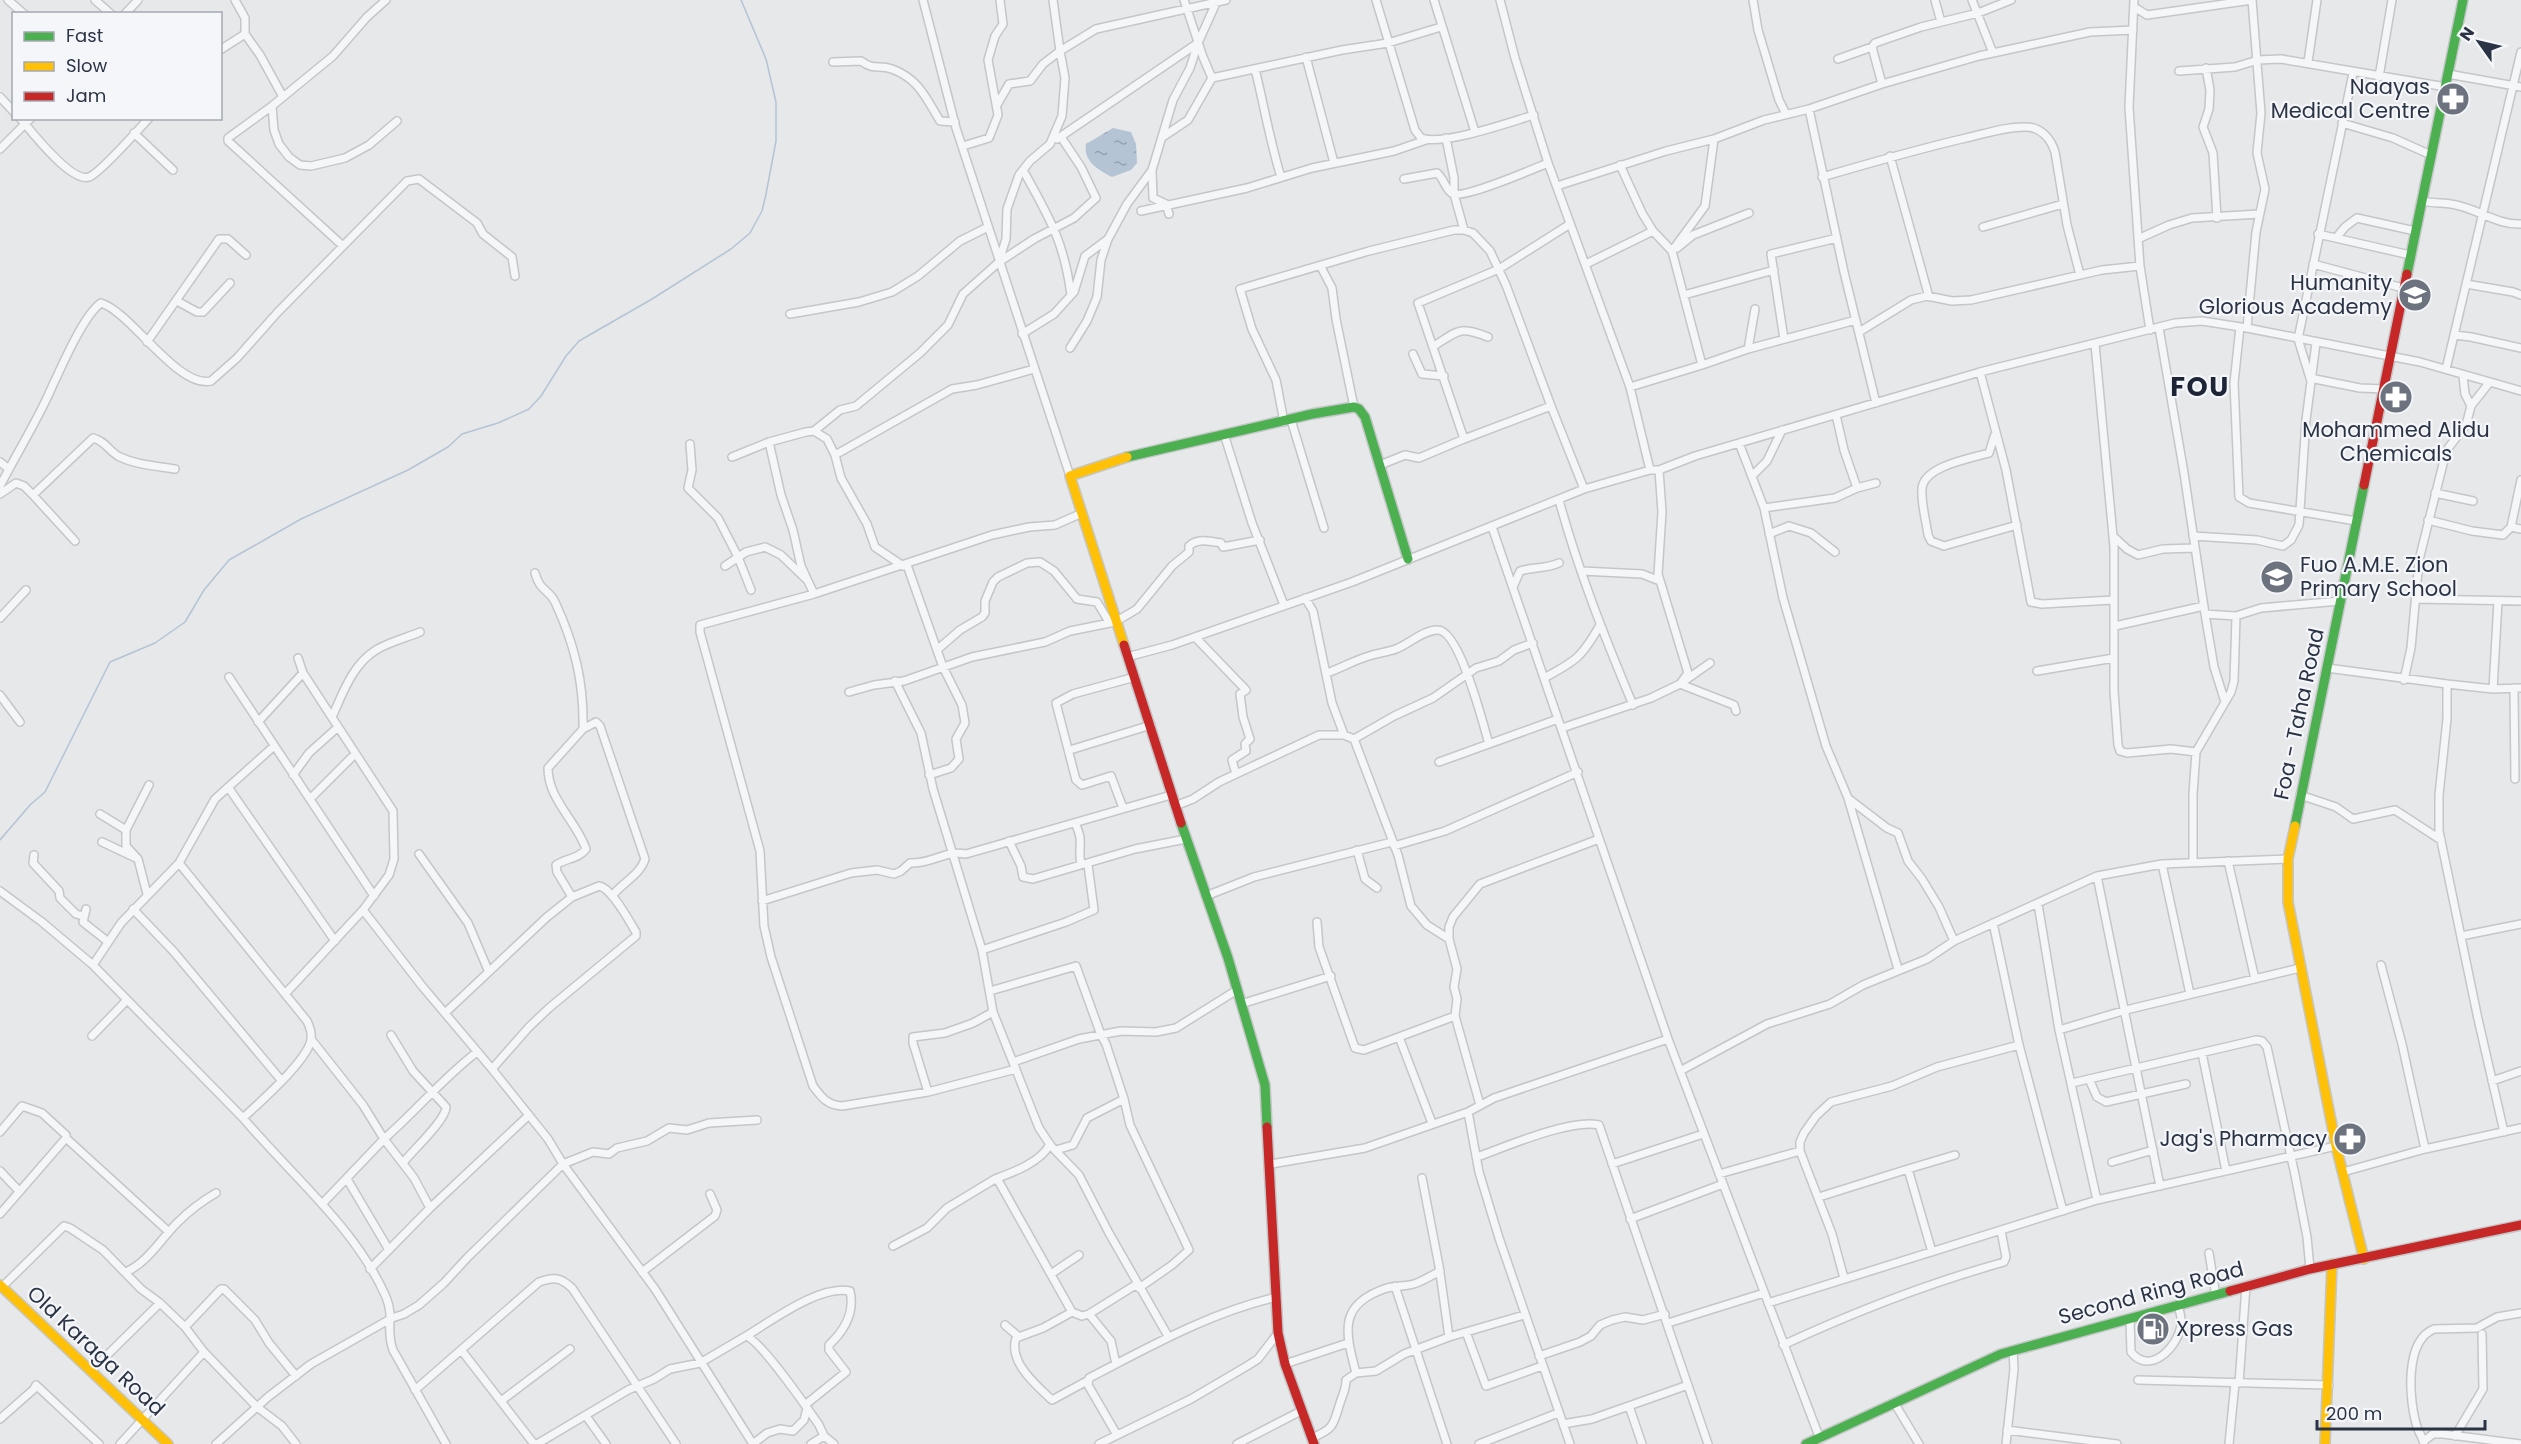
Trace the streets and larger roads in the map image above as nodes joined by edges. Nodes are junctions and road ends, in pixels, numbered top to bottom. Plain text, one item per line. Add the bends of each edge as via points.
1 (8, 0) edge
2 (96, 0) edge
3 (138, 0) edge
4 (235, 0) edge
5 (386, 0) edge
6 (923, 0) edge
7 (1000, 0) edge
8 (1053, 0) edge
9 (1184, 0) edge
10 (1226, 0) edge
11 (1376, 0) edge
12 (1434, 0) edge
13 (1500, 0) edge
14 (1753, 0) edge
15 (1935, 0) edge
16 (1972, 0) edge
17 (2011, 0) edge
18 (2252, 0) edge
19 (2317, 0) edge
20 (2392, 0) edge
21 (2463, 0) edge
22 (1216, 3) junction
23 (2134, 4) edge
24 (1187, 10) junction
25 (22, 12) edge
26 (109, 12) edge
27 (128, 12) edge
28 (1978, 13) junction
29 (1941, 22) junction
30 (1442, 27) junction
31 (2133, 30) junction
32 (245, 34) junction
33 (1198, 43) junction
34 (1388, 43) junction
35 (1872, 47) junction
36 (222, 49) edge
37 (1060, 51) junction
38 (2521, 52) edge
39 (1993, 53) junction
40 (1306, 57) junction
41 (1838, 59) dead end
42 (2258, 60) junction
43 (833, 62) dead end
44 (2308, 62) junction
45 (2206, 68) junction
46 (1255, 69) junction
47 (2179, 71) dead end
48 (2354, 73) junction
49 (2448, 74) junction
50 (2379, 77) junction
51 (1212, 78) junction
52 (1882, 84) junction
53 (2517, 86) edge
54 (2446, 87) junction
55 (0, 97) edge
56 (283, 97) junction
57 (997, 105) junction
58 (272, 106) junction
59 (1809, 109) junction
60 (12, 110) edge
61 (1786, 114) junction
62 (1533, 115) junction
63 (147, 120) edge
64 (397, 121) dead end
65 (28, 122) edge
66 (955, 122) junction
67 (2342, 123) junction
68 (1475, 132) junction
69 (134, 133) junction
70 (1164, 136) junction
71 (1061, 137) junction
72 (1446, 138) junction
73 (1714, 139) junction
74 (1426, 140) junction
75 (1050, 144) junction
76 (963, 146) junction
77 (0, 149) edge
78 (2431, 155) junction
79 (1890, 156) junction
80 (1334, 164) junction
81 (1548, 164) junction
82 (1620, 165) junction
83 (173, 170) dead end
84 (1152, 170) junction
85 (1023, 171) junction
86 (1281, 177) junction
87 (1822, 177) junction
88 (1404, 179) dead end
89 (1557, 186) junction
90 (1454, 194) junction
91 (2422, 201) junction
92 (1166, 204) junction
93 (2063, 204) junction
94 (1141, 212) dead end
95 (1749, 213) dead end
96 (2484, 213) junction
97 (1169, 214) dead end
98 (2259, 214) junction
99 (2217, 219) junction
100 (1570, 224) junction
101 (2521, 224) edge
102 (988, 227) junction
103 (1983, 227) dead end
104 (1055, 228) junction
105 (1464, 230) junction
106 (1653, 231) junction
107 (2415, 231) junction
108 (2318, 234) junction
109 (1108, 238) junction
110 (1837, 238) junction
111 (2140, 238) junction
112 (2336, 238) junction
113 (343, 246) junction
114 (1672, 251) junction
115 (246, 255) dead end
116 (2410, 255) junction
117 (999, 262) junction
118 (1586, 264) junction
119 (2313, 264) junction
120 (2140, 266) junction
121 (1321, 267) junction
122 (1499, 269) junction
123 (1774, 270) junction
124 (2080, 275) junction
125 (515, 276) dead end
126 (230, 283) dead end
127 (2466, 284) junction
128 (2403, 288) junction
129 (1071, 295) junction
130 (1684, 295) junction
131 (2521, 296) edge
132 (1929, 297) junction
133 (177, 301) junction
134 (1755, 309) dead end
135 (790, 314) dead end
136 (1856, 320) junction
137 (2244, 327) junction
138 (2159, 328) junction
139 (2150, 330) junction
140 (1859, 332) junction
141 (1022, 334) junction
142 (2454, 335) junction
143 (1488, 337) dead end
144 (1784, 339) junction
145 (2298, 339) junction
146 (147, 342) junction
147 (2316, 343) junction
148 (2095, 344) junction
149 (1434, 346) junction
150 (1070, 348) dead end
151 (2521, 348) edge
152 (1748, 349) junction
153 (1413, 354) dead end
154 (2391, 357) junction
155 (1702, 365) junction
156 (1034, 369) junction
157 (2446, 369) junction
158 (1980, 372) junction
159 (1444, 376) junction
160 (2463, 376) junction
161 (2310, 378) junction
162 (2488, 383) junction
163 (1630, 387) junction
164 (2384, 389) junction
165 (2521, 391) edge
166 (1876, 403) junction
167 (1551, 406) junction
168 (2471, 406) junction
169 (1354, 407) junction
170 (1836, 415) junction
171 (1288, 421) junction
172 (1782, 430) junction
173 (814, 431) junction
174 (1224, 434) junction
175 (1995, 434) junction
176 (1464, 439) junction
177 (769, 442) junction
178 (1739, 443) junction
179 (690, 444) dead end
180 (835, 455) junction
181 (732, 457) dead end
182 (0, 462) edge
183 (1380, 465) junction
184 (9, 469) junction
185 (175, 469) dead end
186 (1650, 470) junction
187 (1659, 470) junction
188 (1070, 476) junction
189 (1752, 476) junction
190 (2521, 480) edge
191 (1876, 483) dead end
192 (0, 486) edge
193 (1857, 488) junction
194 (1584, 489) junction
195 (2435, 493) junction
196 (0, 494) edge
197 (33, 495) junction
198 (1559, 500) junction
199 (2473, 501) dead end
200 (1764, 508) junction
201 (2298, 511) junction
202 (1082, 513) junction
203 (2356, 520) junction
204 (2428, 520) junction
205 (2017, 525) junction
206 (1492, 527) junction
207 (2511, 527) junction
208 (1324, 528) dead end
209 (2521, 529) edge
210 (1769, 534) junction
211 (2113, 536) junction
212 (2193, 536) junction
213 (1260, 540) junction
214 (75, 541) dead end
215 (2194, 548) junction
216 (1835, 552) dead end
217 (738, 557) junction
218 (1408, 559) junction
219 (1558, 563) dead end
220 (905, 565) junction
221 (724, 566) dead end
222 (1582, 571) junction
223 (535, 573) dead end
224 (807, 580) junction
225 (1660, 581) junction
226 (1513, 587) junction
227 (26, 590) dead end
228 (751, 590) dead end
229 (814, 594) junction
230 (1305, 598) junction
231 (2416, 599) junction
232 (2114, 600) junction
233 (2340, 601) junction
234 (2498, 601) junction
235 (2521, 601) edge
236 (1284, 604) junction
237 (2204, 610) junction
238 (2236, 616) junction
239 (0, 618) edge
240 (1112, 622) junction
241 (1600, 625) junction
242 (2115, 626) junction
243 (420, 632) dead end
244 (1195, 637) junction
245 (1533, 643) junction
246 (938, 650) junction
247 (1127, 657) junction
248 (298, 658) dead end
249 (2114, 658) junction
250 (1710, 663) dead end
251 (943, 667) junction
252 (2327, 668) junction
253 (2037, 671) dead end
254 (303, 673) junction
255 (1327, 673) junction
256 (1467, 674) junction
257 (229, 677) dead end
258 (1135, 677) junction
259 (1544, 678) junction
260 (2404, 680) junction
261 (895, 681) junction
262 (1680, 684) junction
263 (2447, 684) junction
264 (2517, 688) edge
265 (2493, 689) junction
266 (849, 692) dead end
267 (0, 695) edge
268 (2225, 702) junction
269 (1633, 705) junction
270 (1736, 711) dead end
271 (332, 717) junction
272 (1558, 719) junction
273 (20, 722) dead end
274 (258, 722) junction
275 (1150, 725) junction
276 (338, 727) junction
277 (1562, 728) junction
278 (583, 729) junction
279 (1344, 735) junction
280 (1354, 739) junction
281 (1489, 744) junction
282 (273, 747) junction
283 (1070, 750) junction
284 (2196, 752) junction
285 (355, 754) junction
286 (1438, 762) dead end
287 (1578, 772) junction
288 (1236, 774) junction
289 (293, 775) junction
290 (929, 775) junction
291 (2515, 779) dead end
292 (149, 785) dead end
293 (228, 787) junction
294 (1171, 795) junction
295 (2300, 795) junction
296 (1848, 798) junction
297 (310, 799) junction
298 (1175, 806) junction
299 (1122, 808) junction
300 (100, 814) dead end
301 (1075, 823) junction
302 (126, 830) junction
303 (1186, 838) junction
304 (1599, 838) junction
305 (2441, 840) junction
306 (102, 842) dead end
307 (1009, 842) junction
308 (1393, 844) junction
309 (1357, 850) junction
310 (953, 851) junction
311 (419, 854) dead end
312 (966, 854) junction
313 (34, 855) dead end
314 (138, 859) junction
315 (2288, 859) junction
316 (2228, 861) junction
317 (2193, 862) junction
318 (179, 863) junction
319 (1085, 864) junction
320 (2162, 864) junction
321 (957, 866) junction
322 (2097, 876) junction
323 (1377, 888) dead end
324 (0, 891) edge
325 (147, 894) junction
326 (374, 896) junction
327 (612, 896) junction
328 (1206, 896) junction
329 (572, 897) junction
330 (762, 901) junction
331 (2038, 904) junction
332 (133, 909) junction
333 (363, 910) junction
334 (1317, 922) dead end
335 (1993, 923) junction
336 (2521, 924) edge
337 (2461, 936) junction
338 (1449, 939) junction
339 (107, 941) junction
340 (335, 941) junction
341 (1954, 941) junction
342 (982, 950) junction
343 (2381, 965) dead end
344 (93, 966) junction
345 (2300, 968) junction
346 (1898, 969) junction
347 (488, 970) junction
348 (1331, 976) junction
349 (2255, 980) junction
350 (1237, 990) junction
351 (990, 991) junction
352 (285, 994) junction
353 (2190, 994) junction
354 (127, 1000) junction
355 (1241, 1004) junction
356 (2126, 1010) junction
357 (993, 1012) junction
358 (445, 1013) junction
359 (1455, 1016) junction
360 (2059, 1030) junction
361 (391, 1035) dead end
362 (1101, 1035) junction
363 (92, 1036) dead end
364 (1399, 1037) junction
365 (311, 1039) junction
366 (1668, 1039) junction
367 (2019, 1045) junction
368 (477, 1052) junction
369 (2202, 1053) junction
370 (1015, 1066) junction
371 (2137, 1067) junction
372 (492, 1069) junction
373 (1680, 1071) junction
374 (2521, 1071) edge
375 (2089, 1079) junction
376 (281, 1080) junction
377 (2492, 1080) junction
378 (2072, 1083) junction
379 (2186, 1084) dead end
380 (434, 1092) junction
381 (928, 1092) junction
382 (2142, 1095) junction
383 (1124, 1100) junction
384 (1480, 1105) junction
385 (1468, 1112) junction
386 (529, 1115) junction
387 (243, 1118) junction
388 (757, 1120) dead end
389 (1432, 1123) junction
390 (2521, 1128) edge
391 (0, 1132) edge
392 (2504, 1132) junction
393 (1703, 1134) junction
394 (66, 1138) junction
395 (384, 1139) junction
396 (2336, 1146) junction
397 (1053, 1147) junction
398 (2425, 1149) junction
399 (2153, 1150) junction
400 (1800, 1151) junction
401 (1955, 1155) dead end
402 (2290, 1155) junction
403 (1477, 1157) junction
404 (2112, 1162) dead end
405 (403, 1163) junction
406 (563, 1164) junction
407 (1271, 1164) junction
408 (1612, 1164) junction
409 (1908, 1169) junction
410 (2226, 1171) junction
411 (0, 1172) edge
412 (2343, 1172) junction
413 (1719, 1174) junction
414 (1422, 1178) dead end
415 (347, 1179) junction
416 (995, 1179) junction
417 (1723, 1184) junction
418 (2160, 1186) junction
419 (19, 1191) junction
420 (216, 1193) dead end
421 (710, 1194) dead end
422 (1819, 1197) junction
423 (2097, 1200) junction
424 (324, 1203) junction
425 (430, 1208) junction
426 (2063, 1211) junction
427 (0, 1214) edge
428 (1630, 1220) junction
429 (2521, 1225) edge
430 (2001, 1231) junction
431 (169, 1232) junction
432 (893, 1246) dead end
433 (389, 1250) junction
434 (1932, 1252) junction
435 (2209, 1253) dead end
436 (1079, 1255) dead end
437 (2364, 1258) junction
438 (2332, 1264) junction
439 (370, 1269) junction
440 (2310, 1269) junction
441 (1440, 1271) junction
442 (126, 1272) junction
443 (642, 1272) junction
444 (1051, 1274) junction
445 (1844, 1278) junction
446 (1, 1286) edge
447 (1138, 1286) junction
448 (1395, 1286) junction
449 (2246, 1286) junction
450 (1764, 1293) junction
451 (2216, 1296) junction
452 (1277, 1297) junction
453 (160, 1303) junction
454 (1768, 1303) junction
455 (2178, 1306) junction
456 (1072, 1312) junction
457 (2521, 1313) edge
458 (1089, 1314) junction
459 (1665, 1314) junction
460 (1524, 1316) junction
461 (392, 1318) junction
462 (2130, 1319) junction
463 (1668, 1323) junction
464 (1005, 1325) dead end
465 (185, 1327) junction
466 (1466, 1332) junction
467 (1278, 1333) junction
468 (2482, 1334) dead end
469 (746, 1336) junction
470 (1168, 1336) junction
471 (1449, 1336) junction
472 (1019, 1337) junction
473 (1348, 1343) junction
474 (1783, 1345) junction
475 (570, 1349) dead end
476 (1414, 1350) junction
477 (462, 1351) junction
478 (2013, 1351) junction
479 (204, 1352) junction
480 (1539, 1356) junction
481 (700, 1363) junction
482 (1116, 1364) junction
483 (1285, 1365) junction
484 (1542, 1366) junction
485 (91, 1371) junction
486 (1356, 1373) junction
487 (296, 1376) junction
488 (2138, 1380) dead end
489 (1087, 1381) junction
490 (2237, 1383) junction
491 (638, 1385) junction
492 (1688, 1385) junction
493 (2329, 1386) junction
494 (415, 1390) junction
495 (501, 1401) junction
496 (1895, 1404) junction
497 (806, 1406) junction
498 (1629, 1406) junction
499 (257, 1407) junction
500 (1301, 1411) junction
501 (1558, 1413) junction
502 (586, 1416) junction
503 (0, 1419) edge
504 (143, 1420) junction
505 (1563, 1424) junction
506 (2007, 1430) junction
507 (824, 1436) junction
508 (1117, 1436) junction
509 (2455, 1436) junction
510 (1820, 1438) junction
511 (1313, 1441) edge
512 (2424, 1443) edge
513 (99, 1444) edge
514 (120, 1444) edge
515 (168, 1444) edge
516 (216, 1444) edge
517 (296, 1444) edge
518 (446, 1444) edge
519 (536, 1444) edge
520 (606, 1444) edge
521 (676, 1444) edge
522 (753, 1444) edge
523 (811, 1444) edge
524 (834, 1444) edge
525 (1099, 1444) edge
526 (1237, 1444) edge
527 (1447, 1444) edge
528 (1479, 1444) edge
529 (1570, 1444) edge
530 (1642, 1444) edge
531 (1708, 1444) edge
532 (1806, 1444) edge
533 (1919, 1444) edge
534 (2006, 1444) edge
535 (2117, 1444) edge
536 (2229, 1444) edge
537 (2325, 1444) edge
538 (2521, 1444) edge

1 - 25 street
2 - 26 street
3 - 27 street
4 - 32 street via 245,18
5 - 56 street via 333,56
6 - 66 street
7 - 57 street via 1003,24 988,60
8 - 37 street
9 - 24 street
10 - 22 street
11 - 34 street
12 - 30 street
13 - 62 street
14 - 61 street via 1770,70
15 - 29 street
16 - 28 street
17 - 28 street
18 - 23 street via 2147,15
18 - 42 street
19 - 44 street
20 - 50 street
21 - 49 street, Foa - Taha Road
22 - 24 street
22 - 33 street
23 - 31 street
24 - 33 street
24 - 37 street via 1096,28
28 - 29 street
28 - 39 street
29 - 35 street
30 - 34 street
30 - 68 street
31 - 39 street via 2090,32
31 - 111 street via 2129,107
32 - 36 street
32 - 56 street
33 - 51 street
33 - 70 street via 1173,100
33 - 71 street
34 - 40 street
34 - 74 street via 1415,130
35 - 41 street
35 - 52 street
37 - 57 street via 1042,64 1030,81 1009,84
37 - 75 street via 1065,78 1062,116
38 - 53 street
39 - 52 street
40 - 46 street
40 - 80 street
42 - 44 street
42 - 45 street via 2235,67
42 - 98 street via 2261,112 2257,153 2265,189
43 - 66 street via 861,61 870,68 891,69 914,80 940,121
44 - 48 street
45 - 47 street
45 - 99 street via 2209,108 2203,127 2213,153
46 - 51 street
46 - 86 street
48 - 50 street
48 - 67 street
49 - 53 street
49 - 54 street, Foa - Taha Road
50 - 54 street
51 - 70 street via 1188,120
52 - 59 street
53 - 96 street
54 - 78 street, Foa - Taha Road
55 - 60 street
56 - 58 street
57 - 76 street via 998,115 989,138
58 - 64 street via 279,144 300,165 345,158 369,146
58 - 113 street via 228,141
59 - 61 street
59 - 87 street
61 - 73 street
62 - 68 street
62 - 81 street
63 - 69 street
65 - 69 street via 50,153 81,177 98,171
65 - 77 street
66 - 76 street
67 - 78 street via 2393,138
67 - 108 street
68 - 72 street
69 - 83 street
70 - 84 street
71 - 75 street
71 - 104 street via 1096,198 1074,218
72 - 74 street
72 - 90 street
73 - 82 street
73 - 114 street via 1705,206
74 - 80 street
75 - 85 street
76 - 102 street
78 - 91 street, Foa - Taha Road
79 - 87 street
79 - 93 street via 2026,126 2052,141
79 - 132 street
80 - 86 street
81 - 89 street
81 - 90 street
82 - 89 street
82 - 106 street
84 - 92 street via 1153,198
84 - 109 street via 1126,204
85 - 104 street
85 - 117 street via 1006,209 1006,239
86 - 92 street via 1248,188
87 - 110 street
88 - 90 street via 1437,173
89 - 100 street
90 - 105 street
91 - 96 street via 2455,204
91 - 107 street, Foa - Taha Road
92 - 94 street
92 - 97 street
93 - 103 street
93 - 124 street
95 - 114 street via 1693,235
96 - 101 street via 2506,224
96 - 127 street
98 - 99 street
98 - 137 street
99 - 111 street via 2192,218
100 - 118 street
100 - 122 street
102 - 117 street
102 - 135 street via 960,242 892,292
104 - 117 street
104 - 129 street
105 - 121 street via 1369,251
105 - 122 street via 1482,241
106 - 114 street
106 - 118 street
107 - 112 street via 2358,218
107 - 116 street, Foa - Taha Road
108 - 112 street
108 - 119 street
109 - 129 street via 1085,256
109 - 150 street via 1097,297
110 - 123 street via 1770,254
110 - 136 street
111 - 120 street
112 - 116 street
113 - 125 street via 407,181 419,179 477,223 483,234 512,257
113 - 146 street via 211,381 197,381
114 - 130 street
115 - 133 street via 228,239 219,239
116 - 128 street, Foa - Taha Road
117 - 141 street
117 - 173 street via 963,294 948,325 920,353 856,406 840,410
118 - 163 street
119 - 128 street
119 - 145 street
120 - 124 street
120 - 139 street
121 - 169 street via 1332,288
121 - 171 street via 1240,289
122 - 149 street via 1418,303
122 - 167 street
123 - 130 street
123 - 144 street
124 - 132 street via 1971,300
126 - 133 street via 203,312
127 - 131 street
127 - 142 street
128 - 154 street, Foa - Taha Road
129 - 141 street via 1054,314
130 - 155 street
132 - 140 street via 1911,300
133 - 146 street
134 - 152 street
136 - 140 street
136 - 144 street
137 - 138 street via 2190,321
137 - 145 street
137 - 201 street via 2234,383 2239,497 2249,503
138 - 139 street
138 - 212 street
139 - 148 street
140 - 166 street
141 - 156 street
142 - 151 street
142 - 157 street
143 - 149 street via 1466,329
144 - 152 street
145 - 147 street
145 - 161 street
146 - 184 street via 107,305 94,307
147 - 154 street
147 - 161 street
148 - 158 street
148 - 211 street
149 - 159 street
152 - 155 street
153 - 159 street via 1422,374
154 - 157 street
154 - 164 street, Foa - Taha Road
155 - 163 street
156 - 180 street via 952,389
156 - 188 street
157 - 160 street
158 - 166 street
158 - 175 street
159 - 176 street
160 - 162 street
160 - 168 street
161 - 164 street
161 - 201 street
162 - 165 street
162 - 168 street
163 - 186 street
164 - 203 street, Foa - Taha Road
166 - 170 street
167 - 176 street
167 - 194 street
168 - 195 street via 2466,425 2449,447
169 - 171 street
169 - 183 street via 1363,412
170 - 172 street
170 - 193 street
171 - 174 street
171 - 208 street
172 - 178 street
172 - 189 street via 1767,461
173 - 177 street
173 - 180 street via 827,439
174 - 188 street via 1146,451
174 - 213 street
175 - 205 street
175 - 205 street via 1989,453 1947,465 1926,479 1922,486 1928,535 1931,542 1944,546
176 - 183 street via 1419,458 1405,455
177 - 181 street
177 - 224 street
178 - 187 street
178 - 189 street
179 - 217 street via 692,470 688,488 718,518
180 - 220 street via 841,478 875,547
182 - 184 street
183 - 218 street
184 - 192 street
185 - 197 street via 134,463 93,438
186 - 187 street
186 - 194 street
187 - 225 street
188 - 202 street
189 - 200 street
190 - 207 street
191 - 193 street
193 - 200 street via 1835,498
194 - 198 street
195 - 199 street
195 - 204 street
196 - 197 street via 16,483
197 - 214 street
198 - 206 street
198 - 222 street
200 - 210 street
201 - 203 street
201 - 212 street via 2299,525 2283,546 2257,540
202 - 220 street via 1055,525 992,535
202 - 240 street
203 - 233 street, Foa - Taha Road
204 - 207 street via 2496,535
204 - 231 street
205 - 232 street via 2033,604
206 - 218 street
206 - 226 street
207 - 209 street
210 - 216 street via 1789,526 1811,533
210 - 296 street via 1826,746
211 - 215 street via 2138,555
211 - 232 street
212 - 215 street
213 - 236 street
213 - 240 street via 1224,547 1221,543 1193,542 1188,546 1189,552 1172,566 1142,603
215 - 237 street
217 - 221 street
217 - 224 street via 765,547 781,555
217 - 228 street
218 - 230 street
219 - 226 street via 1546,569 1520,571
220 - 229 street
220 - 246 street
222 - 225 street via 1642,574
222 - 241 street
223 - 278 street via 540,588 555,601 575,656 582,683
224 - 229 street
225 - 262 street via 1688,673
226 - 245 street
227 - 239 street
229 - 330 street via 700,625 760,851
230 - 236 street
230 - 255 street via 1313,611
231 - 234 street
231 - 260 street
232 - 242 street
233 - 238 street via 2261,608
233 - 252 street, Foa - Taha Road
234 - 235 street
234 - 265 street
236 - 244 street
237 - 238 street
237 - 242 street
237 - 268 street
238 - 268 street via 2234,681
240 - 246 street via 1097,602 1077,599 1054,571 1033,561 998,576 985,601 982,617
240 - 247 street
240 - 251 street
241 - 259 street via 1585,651
241 - 269 street
242 - 249 street
243 - 271 street via 376,650 363,661 353,672
244 - 247 street
244 - 288 street via 1246,690 1240,694 1250,739 1246,751 1232,760
245 - 256 street
245 - 259 street
246 - 251 street
247 - 258 street
248 - 254 street
249 - 253 street
249 - 284 street via 2115,725 2120,751
250 - 262 street
251 - 261 street via 917,678
251 - 290 street via 962,705 964,723 956,739 958,759 951,768
252 - 260 street
252 - 295 street, Foa - Taha Road
254 - 271 street
254 - 274 street
255 - 256 street via 1367,656 1397,649 1437,630 1449,635
255 - 279 street via 1332,703
256 - 280 street via 1433,698
256 - 281 street
257 - 274 street
258 - 275 street
258 - 283 street via 1058,701 1056,706
259 - 272 street
260 - 263 street
261 - 266 street
261 - 290 street via 921,733
262 - 269 street
262 - 270 street via 1734,705
263 - 265 street
263 - 305 street via 2438,804
264 - 265 street
264 - 291 street
267 - 273 street
268 - 284 street
269 - 277 street
271 - 276 street
272 - 277 street
272 - 281 street
274 - 282 street
275 - 283 street
275 - 294 street
276 - 285 street
276 - 289 street via 309,753
277 - 287 street
278 - 327 street via 596,722 600,726 645,859 641,870 623,882
278 - 329 street via 548,768 557,799 586,849 556,865
279 - 280 street
279 - 288 street via 1319,735
280 - 308 street
281 - 286 street
282 - 289 street
282 - 293 street
283 - 299 street via 1076,780 1082,785 1112,776
284 - 317 street
285 - 297 street
285 - 326 street via 393,811 394,860 390,875
287 - 304 street
287 - 308 street via 1445,831
288 - 298 street
289 - 297 street
290 - 310 street
292 - 302 street
293 - 318 street via 209,807
293 - 340 street
294 - 298 street
294 - 299 street
295 - 305 street via 2336,807 2353,819 2395,810
295 - 315 street, Foa - Taha Road
296 - 341 street via 1898,833 1908,861 1939,907
296 - 346 street
297 - 326 street
298 - 303 street
299 - 301 street
300 - 302 street
301 - 307 street
301 - 319 street via 1082,844 1079,854
302 - 314 street via 126,846
303 - 319 street
303 - 328 street
304 - 338 street via 1480,884 1454,917
304 - 366 street
305 - 337 street
306 - 314 street
307 - 312 street
307 - 319 street via 1023,877 1029,879
308 - 309 street
308 - 338 street via 1416,914
309 - 323 street via 1365,879
309 - 328 street via 1254,877
310 - 312 street
310 - 321 street
310 - 330 street via 923,864 910,863 894,874 878,870 851,873
311 - 347 street via 468,923
312 - 321 street
313 - 339 street via 33,863 59,891 60,898 76,914 85,913 87,927
314 - 325 street
315 - 316 street
315 - 345 street, Foa - Taha Road via 2289,902
316 - 317 street
316 - 349 street
317 - 320 street
318 - 325 street
318 - 352 street
319 - 342 street via 1094,910
320 - 322 street
320 - 353 street
321 - 342 street
322 - 331 street
322 - 356 street
324 - 344 street
325 - 332 street
326 - 333 street
327 - 329 street via 599,886
327 - 372 street via 636,936 528,1027
328 - 350 street
329 - 347 street
330 - 381 street via 771,957 804,1065 824,1101 842,1106
331 - 335 street
331 - 360 street
332 - 339 street
332 - 376 street via 202,984
333 - 340 street
333 - 358 street
334 - 348 street via 1319,947
335 - 341 street
335 - 367 street
336 - 337 street
337 - 377 street
338 - 359 street via 1457,969
339 - 344 street
340 - 352 street
341 - 346 street via 1927,959
342 - 351 street
343 - 398 street
344 - 354 street
345 - 349 street
345 - 396 street, Foa - Taha Road
346 - 373 street via 1830,1004 1767,1024
347 - 358 street
348 - 355 street
348 - 364 street via 1355,1048 1364,1050
349 - 353 street
350 - 355 street
350 - 362 street via 1176,1028
351 - 357 street
351 - 362 street via 1074,965
352 - 365 street via 308,1021
353 - 356 street
354 - 363 street
354 - 387 street
355 - 407 street via 1265,1085
356 - 360 street
356 - 371 street
357 - 370 street
357 - 381 street via 945,1033 913,1037
358 - 368 street
359 - 364 street
359 - 384 street
360 - 378 street
361 - 380 street via 413,1071
362 - 370 street via 1079,1039
362 - 383 street
364 - 389 street
365 - 376 street via 300,1061
365 - 395 street via 363,1105
366 - 373 street
366 - 384 street
367 - 400 street via 1831,1102 1804,1133
367 - 426 street
368 - 372 street
368 - 380 street
369 - 371 street
369 - 402 street via 2262,1041 2267,1047
369 - 410 street
370 - 381 street
370 - 397 street via 1039,1128
371 - 375 street
371 - 382 street
372 - 386 street
373 - 393 street
374 - 377 street
375 - 378 street
375 - 382 street via 2101,1101
376 - 387 street
377 - 392 street
378 - 423 street
379 - 382 street
380 - 395 street
380 - 405 street via 446,1112
382 - 399 street
383 - 397 street via 1087,1118 1073,1145
383 - 447 street via 1130,1125 1189,1250
384 - 385 street
385 - 389 street
385 - 403 street
386 - 406 street
386 - 425 street
387 - 424 street
388 - 406 street via 709,1123 687,1130 669,1128 647,1141 617,1148 609,1154 593,1152
389 - 407 street via 1365,1148
390 - 392 street
391 - 394 street via 22,1106 42,1113
392 - 398 street
393 - 408 street
393 - 413 street
394 - 419 street
394 - 431 street
395 - 405 street
395 - 415 street
396 - 402 street
396 - 412 street, Foa - Taha Road
397 - 416 street
397 - 447 street via 1079,1175
398 - 412 street
399 - 404 street
399 - 418 street
400 - 413 street
400 - 422 street
401 - 409 street
402 - 410 street
402 - 440 street
403 - 408 street via 1542,1134 1595,1124 1601,1128
403 - 460 street
405 - 425 street
406 - 443 street
406 - 461 street via 444,1283 419,1305
407 - 452 street
408 - 428 street
409 - 422 street
409 - 434 street
410 - 418 street
411 - 419 street
412 - 437 street, Foa - Taha Road
413 - 417 street
414 - 441 street
415 - 424 street
415 - 433 street
416 - 432 street via 947,1208 927,1228
416 - 444 street
417 - 428 street
417 - 450 street
418 - 423 street
419 - 427 street
420 - 431 street via 200,1202
421 - 443 street via 717,1210 715,1216
422 - 445 street
423 - 426 street
424 - 439 street
425 - 433 street
426 - 430 street
428 - 459 street
429 - 437 street, Second Ring Road
430 - 434 street
430 - 474 street via 2004,1262 1954,1276 1827,1324
431 - 442 street via 137,1267
433 - 439 street
434 - 445 street
435 - 451 street
436 - 444 street
437 - 438 street, Second Ring Road
438 - 440 street, Second Ring Road
438 - 493 street
439 - 461 street via 385,1295
440 - 449 street, Second Ring Road
441 - 448 street via 1417,1284
441 - 471 street
442 - 446 street via 83,1235 64,1226
442 - 453 street
443 - 481 street
444 - 456 street
445 - 454 street
446 - 485 street, Old Karaga Road
447 - 458 street
447 - 470 street
448 - 473 street via 1358,1303 1348,1320
448 - 476 street
449 - 451 street, Second Ring Road
449 - 490 street
450 - 454 street
450 - 463 street
451 - 455 street, Second Ring Road
452 - 467 street
452 - 470 street via 1239,1306
453 - 465 street
453 - 485 street
454 - 474 street
455 - 462 street, Second Ring Road
455 - 462 street via 2181,1321 2175,1343 2151,1361 2139,1359 2131,1352
456 - 458 street
456 - 472 street
457 - 512 street via 2497,1317 2477,1328 2434,1329 2422,1338 2410,1378 2417,1428
458 - 482 street via 1111,1341
459 - 463 street
459 - 480 street via 1643,1320 1612,1320 1580,1342
460 - 466 street
460 - 480 street
461 - 487 street
461 - 494 street via 388,1336
462 - 478 street, Second Ring Road
463 - 492 street
464 - 472 street
465 - 479 street
465 - 487 street via 224,1289 255,1320 268,1343
466 - 471 street
466 - 484 street via 1486,1386
467 - 483 street
467 - 508 street via 1258,1359
468 - 509 street via 2483,1389
469 - 481 street
469 - 497 street via 765,1352
469 - 497 street via 821,1293 850,1291 850,1314 843,1330 829,1345 846,1372
470 - 482 street
471 - 476 street
472 - 489 street via 1015,1342 1017,1357 1052,1400
473 - 483 street
473 - 486 street
474 - 510 street
475 - 495 street
476 - 486 street via 1376,1371
476 - 527 street
477 - 491 street via 539,1282 552,1277 562,1279 572,1288
477 - 494 street
477 - 495 street
478 - 496 street, Second Ring Road via 1987,1359
478 - 506 street
479 - 499 street
479 - 504 street
480 - 484 street
481 - 491 street via 670,1369
481 - 522 street
482 - 489 street
483 - 500 street
484 - 501 street
485 - 504 street, Old Karaga Road
486 - 511 street via 1346,1380 1346,1393 1332,1426
487 - 499 street
488 - 490 street
489 - 508 street
490 - 493 street
490 - 536 street
491 - 502 street
491 - 521 street
492 - 498 street
492 - 531 street
493 - 537 street
494 - 518 street
495 - 519 street
496 - 510 street, Second Ring Road
496 - 533 street
497 - 507 street
497 - 522 street via 804,1420 793,1431 767,1433
498 - 505 street
498 - 530 street
499 - 516 street
499 - 517 street via 282,1426
500 - 511 street
500 - 526 street
501 - 505 street
501 - 528 street
502 - 519 street
502 - 520 street
503 - 513 street via 36,1385
504 - 514 street
504 - 515 street, Old Karaga Road
505 - 529 street
506 - 534 street
506 - 535 street
507 - 523 street
507 - 524 street
508 - 525 street
509 - 512 street via 2433,1434
509 - 538 street
510 - 532 street, Second Ring Road

